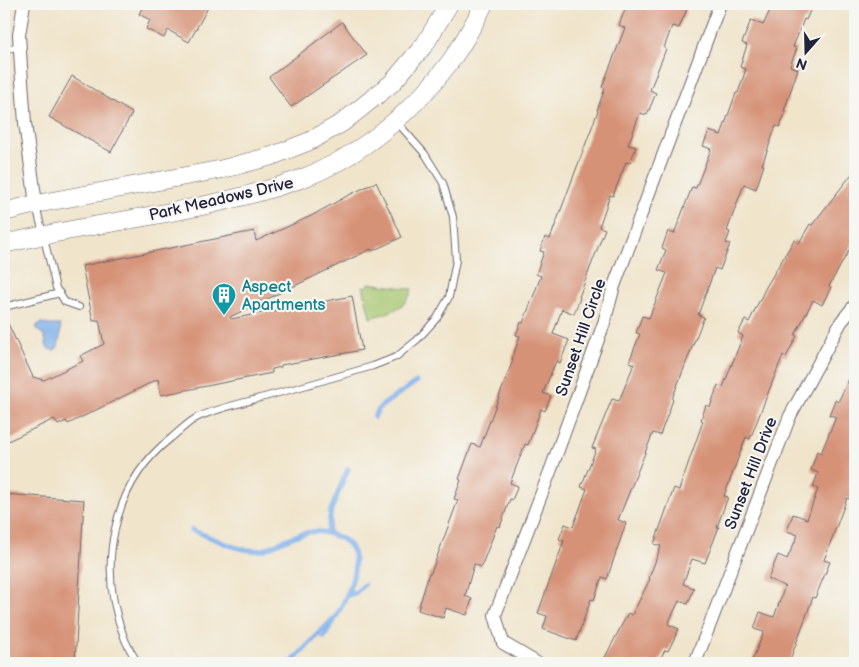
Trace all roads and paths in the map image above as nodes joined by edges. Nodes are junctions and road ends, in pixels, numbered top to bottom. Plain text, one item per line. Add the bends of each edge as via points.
1 (24, 4) edge
2 (450, 4) edge
3 (484, 4) edge
4 (720, 4) edge
5 (19, 46) junction
6 (4, 50) edge
7 (396, 120) junction
8 (36, 204) junction
9 (4, 212) edge
10 (45, 236) junction
11 (4, 244) edge
12 (60, 294) junction
13 (855, 305) edge
14 (4, 307) edge
15 (79, 307) dead end
16 (138, 663) edge
17 (537, 663) edge
18 (695, 663) edge

1 - 5 street
2 - 8 main road, Park Meadows Drive via 425,44 392,83 342,123 310,141 272,156 223,169
3 - 7 main road, Park Meadows Drive via 450,63
4 - 17 street, Sunset Hill Circle via 495,615 503,643
5 - 6 lane
5 - 8 street
7 - 10 main road, Park Meadows Drive via 342,159 304,178 217,202
7 - 16 lane via 425,154 443,183 453,217 456,260 449,297 437,318 396,357 196,418 146,462 122,504 115,524 110,577 114,606 124,638
8 - 9 main road, Park Meadows Drive
8 - 10 lane
10 - 11 main road, Park Meadows Drive
10 - 12 lane
12 - 14 lane
12 - 15 lane via 65,302
13 - 18 street, Sunset Hill Drive via 841,322 790,416

